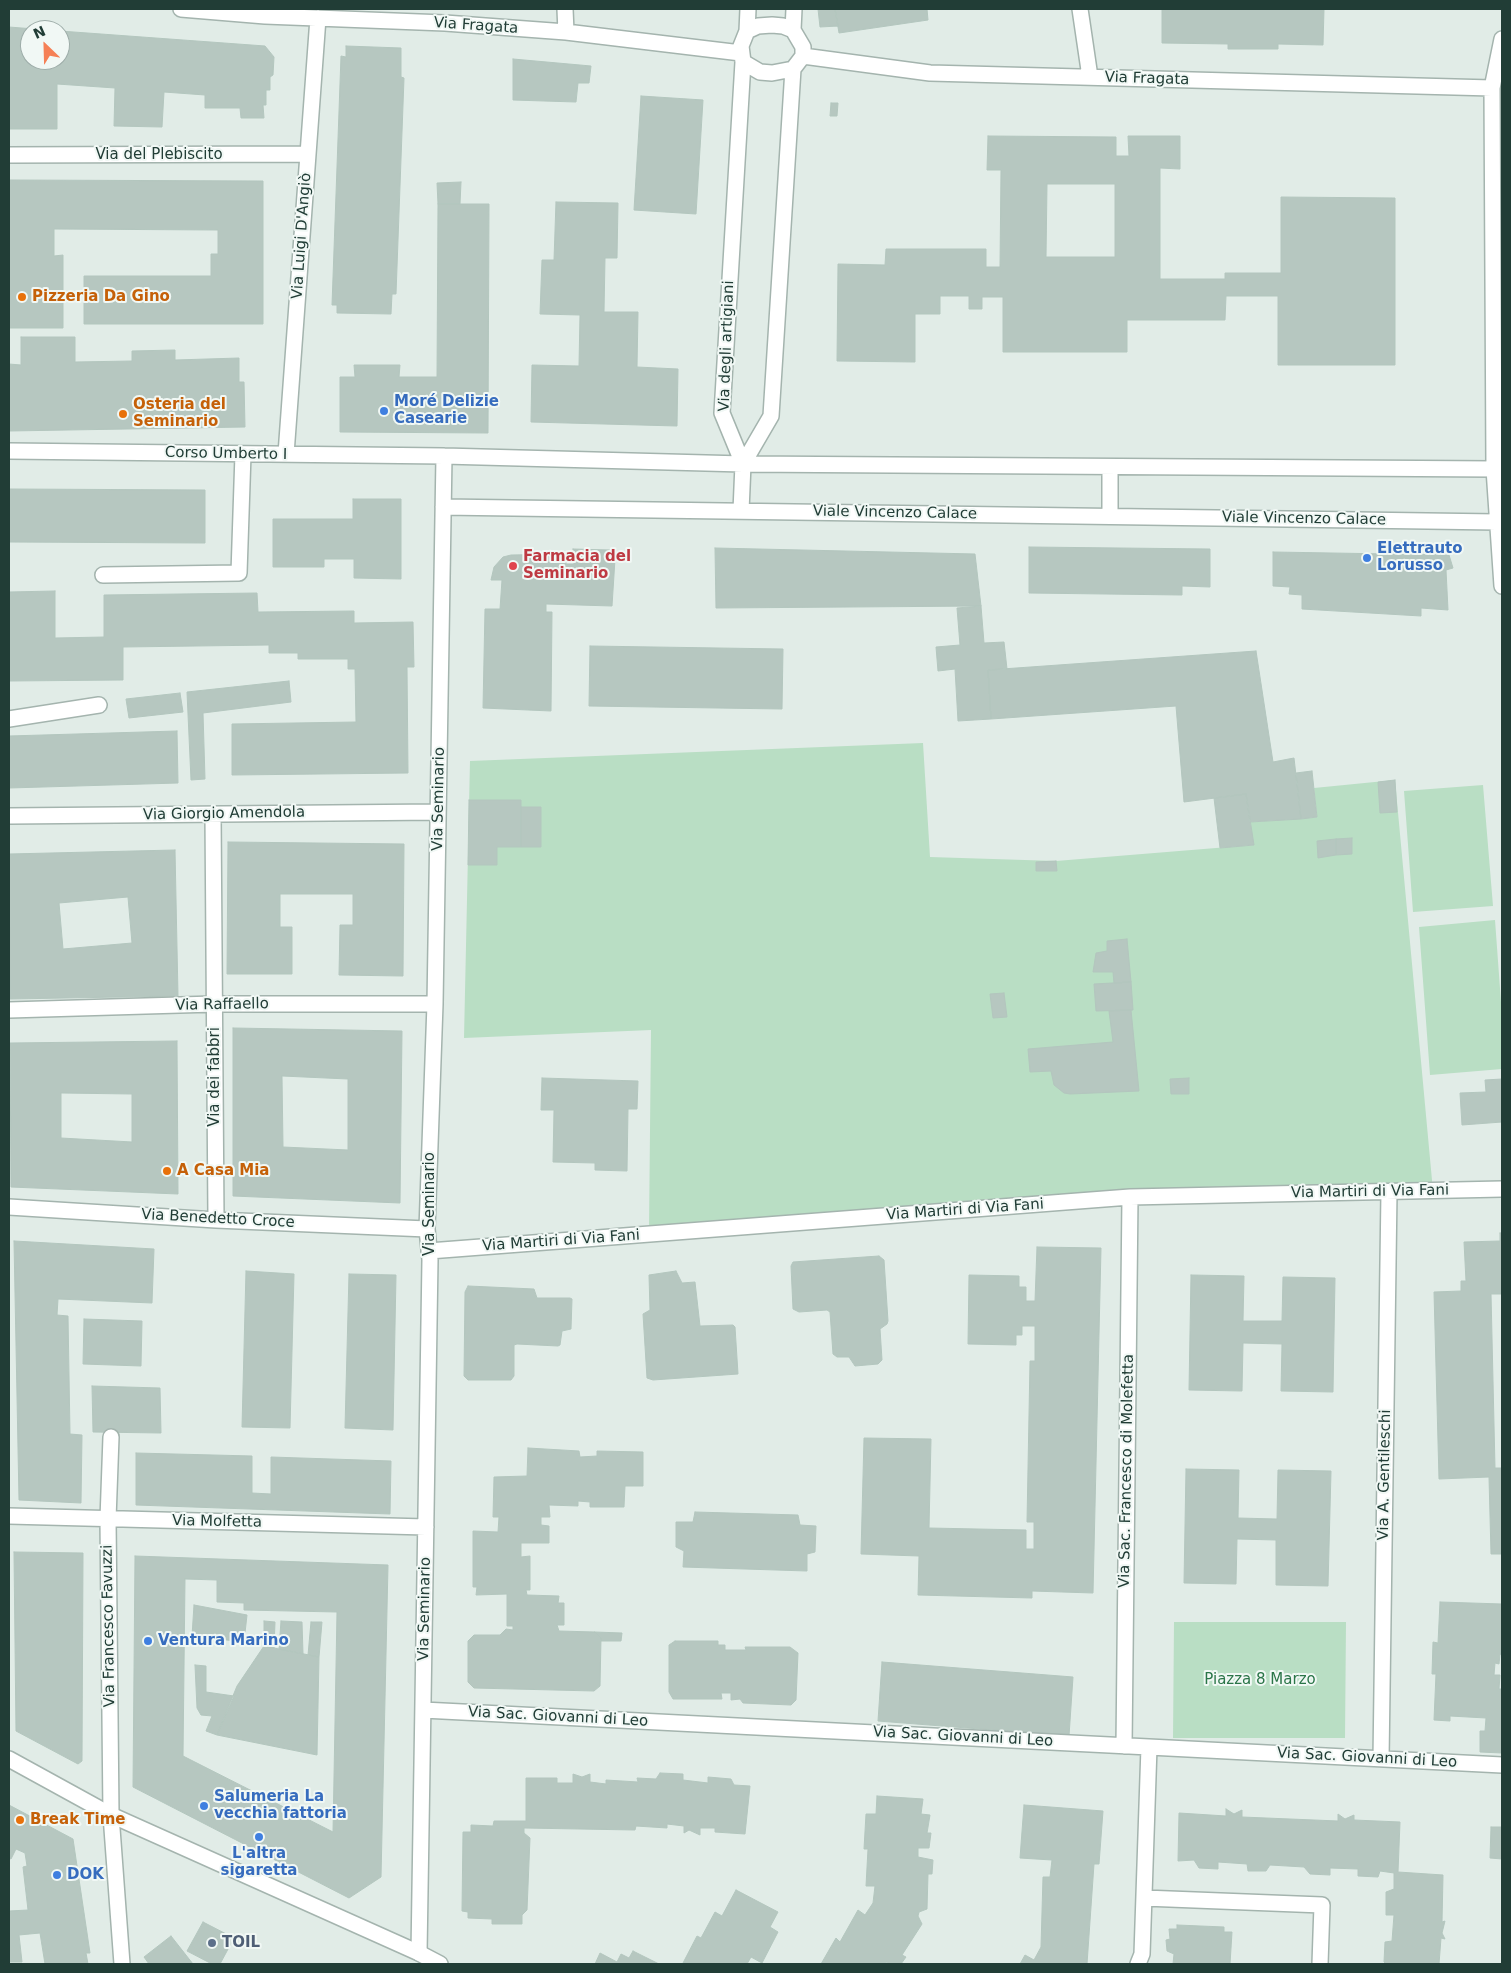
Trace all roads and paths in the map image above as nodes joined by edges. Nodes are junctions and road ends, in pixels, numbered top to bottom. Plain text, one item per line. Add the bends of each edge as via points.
1 (181, 9) edge
2 (565, 9) edge
3 (748, 9) edge
4 (794, 9) edge
5 (1080, 9) edge
6 (265, 12) edge
7 (444, 16) edge
8 (318, 18) junction
9 (793, 30) junction
10 (747, 31) junction
11 (566, 32) junction
12 (1502, 39) edge
13 (803, 56) junction
14 (742, 57) junction
15 (793, 69) junction
16 (1090, 77) junction
17 (1492, 88) junction
18 (308, 154) junction
19 (9, 155) edge
20 (1498, 374) edge
21 (9, 452) edge
22 (242, 454) junction
23 (286, 454) junction
24 (444, 456) junction
25 (743, 464) junction
26 (1110, 467) junction
27 (1494, 469) junction
28 (443, 507) junction
29 (741, 511) junction
30 (1110, 516) junction
31 (1498, 522) junction
32 (103, 575) dead end
33 (1502, 586) edge
34 (99, 706) dead end
35 (9, 719) edge
36 (438, 812) junction
37 (214, 814) junction
38 (9, 816) edge
39 (214, 1004) junction
40 (435, 1004) junction
41 (9, 1010) edge
42 (1502, 1189) edge
43 (1389, 1192) junction
44 (1130, 1197) junction
45 (9, 1207) edge
46 (216, 1220) junction
47 (427, 1229) junction
48 (429, 1251) junction
49 (110, 1437) dead end
50 (9, 1516) edge
51 (108, 1520) junction
52 (426, 1527) junction
53 (423, 1710) junction
54 (1124, 1746) junction
55 (1149, 1747) junction
56 (9, 1759) edge
57 (1381, 1759) junction
58 (1502, 1765) edge
59 (111, 1815) junction
60 (1144, 1898) junction
61 (419, 1953) junction
62 (122, 1964) edge
63 (440, 1964) edge
64 (1138, 1964) edge
65 (1320, 1964) edge

1 - 6 street, Via Fragata
2 - 11 street
3 - 10 street
4 - 9 street
5 - 16 street
6 - 8 street, Via Fragata
7 - 8 street, Via Fragata
7 - 11 street, Via Fragata
8 - 18 street, Via Luigi D'Angiò
9 - 10 street via 772,25
9 - 13 street via 803,47
10 - 14 street via 743,38
11 - 14 street, Via Fragata
12 - 17 street
13 - 15 street
13 - 16 street, Via Fragata via 930,73
14 - 15 street via 760,72
14 - 25 street, Via degli artigiani via 722,413
15 - 25 street via 771,416
16 - 17 street, Via Fragata
17 - 20 street
18 - 19 street, Via del Plebiscito
18 - 23 street, Via Luigi D'Angiò
20 - 27 street
21 - 22 street, Corso Umberto I
22 - 23 street, Corso Umberto I
22 - 32 street via 239,573
23 - 24 street, Corso Umberto I
24 - 25 street
24 - 28 street, Via Seminario
25 - 26 street
25 - 29 street
26 - 27 street
26 - 30 street
27 - 31 street
28 - 29 street, Viale Vincenzo Calace
28 - 36 street, Via Seminario
29 - 30 street, Viale Vincenzo Calace
30 - 31 street, Viale Vincenzo Calace
31 - 33 street
34 - 35 street
36 - 37 street, Via Giorgio Amendola
36 - 40 street, Via Seminario
37 - 38 street, Via Giorgio Amendola
37 - 39 street, Via dei fabbri
39 - 40 street, Via Raffaello
39 - 41 street, Via Raffaello
39 - 46 street, Via dei fabbri
40 - 47 street, Via Seminario
42 - 43 street, Via Martiri di Via Fani
43 - 44 street, Via Martiri di Via Fani
43 - 57 street, Via A. Gentileschi
44 - 48 street, Via Martiri di Via Fani
44 - 54 street, Via Sac. Francesco di Molefetta
45 - 46 street, Via Benedetto Croce
46 - 47 street, Via Benedetto Croce
47 - 48 street, Via Seminario
48 - 52 street, Via Seminario
49 - 51 street, Via Francesco Favuzzi
50 - 51 street, Via Molfetta
51 - 52 street, Via Molfetta
51 - 59 street, Via Francesco Favuzzi
52 - 53 street, Via Seminario
53 - 54 street, Via Sac. Giovanni di Leo
53 - 61 street, Via Seminario
54 - 55 street, Via Sac. Giovanni di Leo
55 - 57 street, Via Sac. Giovanni di Leo
55 - 60 street
56 - 59 street
57 - 58 street, Via Sac. Giovanni di Leo
59 - 61 street
59 - 62 street, Via Francesco Favuzzi
60 - 64 street via 1142,1954
60 - 65 street via 1322,1905
61 - 63 street

